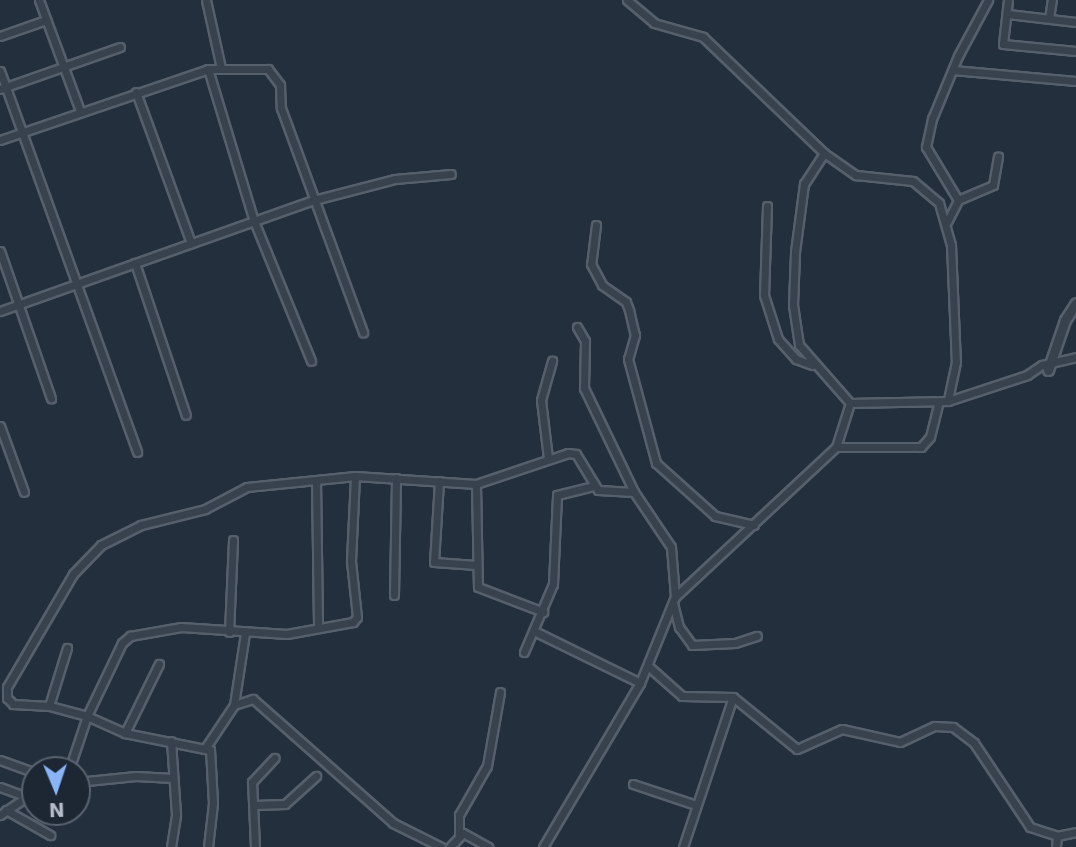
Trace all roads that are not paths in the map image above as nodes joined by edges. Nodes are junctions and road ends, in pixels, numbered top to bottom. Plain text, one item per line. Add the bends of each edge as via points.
1 (39, 0) edge
2 (206, 0) edge
3 (627, 0) edge
4 (988, 0) edge
5 (1008, 0) edge
6 (1052, 0) edge
7 (1007, 14) junction
8 (1049, 18) junction
9 (47, 20) junction
10 (1076, 22) edge
11 (0, 36) edge
12 (120, 47) dead end
13 (1076, 51) edge
14 (64, 66) junction
15 (221, 68) junction
16 (208, 69) junction
17 (953, 69) junction
18 (0, 71) edge
19 (1076, 71) edge
20 (1075, 80) edge
21 (3, 88) edge
22 (136, 92) junction
23 (80, 111) junction
24 (22, 132) junction
25 (0, 140) edge
26 (824, 153) junction
27 (998, 156) dead end
28 (451, 174) dead end
29 (314, 200) junction
30 (958, 200) junction
31 (767, 206) dead end
32 (254, 221) junction
33 (947, 222) junction
34 (596, 225) dead end
35 (191, 243) junction
36 (0, 251) edge
37 (135, 264) junction
38 (77, 284) junction
39 (1076, 303) edge
40 (19, 304) junction
41 (0, 311) edge
42 (577, 327) dead end
43 (363, 332) dead end
44 (1076, 357) edge
45 (311, 361) dead end
46 (552, 361) dead end
47 (812, 365) junction
48 (1048, 367) junction
49 (51, 398) dead end
50 (948, 401) junction
51 (849, 403) junction
52 (938, 404) junction
53 (186, 415) dead end
54 (0, 426) edge
55 (836, 447) junction
56 (137, 452) dead end
57 (548, 458) junction
58 (355, 476) junction
59 (396, 478) junction
60 (316, 480) junction
61 (439, 481) junction
62 (476, 484) junction
63 (593, 486) junction
64 (24, 492) dead end
65 (634, 492) junction
66 (754, 524) junction
67 (233, 540) dead end
68 (476, 565) junction
69 (394, 595) dead end
70 (674, 600) junction
71 (543, 612) junction
72 (318, 628) junction
73 (534, 631) junction
74 (229, 632) junction
75 (245, 633) junction
76 (757, 636) dead end
77 (67, 649) dead end
78 (524, 652) dead end
79 (159, 664) dead end
80 (648, 666) junction
81 (640, 683) junction
82 (500, 692) dead end
83 (733, 697) junction
84 (234, 705) junction
85 (48, 706) junction
86 (87, 716) junction
87 (125, 733) junction
88 (171, 741) junction
89 (206, 747) junction
90 (74, 756) edge
91 (274, 758) dead end
92 (0, 760) edge
93 (21, 768) edge
94 (316, 776) dead end
95 (173, 778) junction
96 (91, 781) edge
97 (633, 784) dead end
98 (0, 787) edge
99 (21, 795) edge
100 (21, 799) edge
101 (696, 805) junction
102 (254, 806) junction
103 (3, 813) edge
104 (1076, 832) edge
105 (459, 834) junction
106 (50, 835) dead end
107 (1057, 836) junction
108 (171, 847) edge
109 (208, 847) edge
110 (255, 847) edge
111 (441, 847) edge
112 (450, 847) edge
113 (488, 847) edge
114 (543, 847) edge
115 (683, 847) edge
116 (1056, 847) edge

1 - 9 street
2 - 15 street
3 - 26 street via 654,23 703,37
4 - 17 street
5 - 7 street
6 - 8 street
7 - 8 street
7 - 13 street via 1003,44
8 - 10 street
9 - 11 street
9 - 14 street
12 - 14 street
14 - 21 street
14 - 23 street
15 - 16 street
15 - 29 street via 268,69 276,75 281,108
16 - 22 street
16 - 32 street
17 - 20 street
17 - 30 street via 932,118 926,147
18 - 21 street
19 - 20 street
21 - 24 street
22 - 23 street
22 - 35 street
23 - 24 street
24 - 25 street
24 - 38 street
26 - 33 street via 856,175 912,181 939,203
26 - 47 street via 804,184 795,252 794,331
27 - 30 street via 993,185
28 - 29 street via 395,179
29 - 32 street
29 - 43 street
30 - 33 street
31 - 47 street via 764,296 778,339 796,359
32 - 35 street
32 - 45 street
33 - 50 street via 956,362
34 - 66 street via 592,264 602,285 629,310 635,335 629,366 656,463 715,516
35 - 37 street
36 - 40 street
37 - 38 street
37 - 53 street
38 - 40 street
38 - 56 street
39 - 48 street
40 - 41 street
40 - 49 street
42 - 65 street via 585,341 584,388
44 - 48 street
46 - 57 street via 541,400
47 - 51 street
48 - 50 street
50 - 52 street
51 - 52 street
51 - 55 street
52 - 55 street via 930,437 921,447
54 - 64 street
55 - 66 street
57 - 62 street
57 - 63 street via 576,454
58 - 59 street
58 - 60 street
58 - 72 street via 351,561 357,617 347,624
59 - 61 street
59 - 69 street
60 - 72 street
60 - 85 street via 247,487 205,509 141,525 101,545 73,574 7,687 7,698 13,704
61 - 62 street
61 - 68 street via 434,562
62 - 68 street
63 - 65 street
63 - 71 street via 557,495 553,584
65 - 70 street via 671,547
66 - 70 street
67 - 74 street
68 - 71 street via 476,581 483,591
70 - 76 street via 679,627 692,645 735,643
70 - 80 street
71 - 73 street
72 - 75 street
73 - 78 street
73 - 81 street
74 - 75 street
74 - 86 street via 181,627 126,639
75 - 84 street
77 - 85 street
79 - 87 street
80 - 81 street
80 - 83 street via 682,696
81 - 114 street
82 - 105 street via 487,766 459,815
83 - 101 street
83 - 107 street via 797,749 842,729 900,742 935,726 953,727 974,743 1030,827
84 - 89 street
84 - 111 street via 253,699 393,823
85 - 86 street
86 - 87 street
86 - 90 street
87 - 88 street
88 - 89 street
88 - 95 street
89 - 109 street via 210,750 213,803
91 - 102 street via 253,778
92 - 93 street
94 - 102 street via 285,804
95 - 96 street
95 - 108 street via 176,814
97 - 101 street
98 - 99 street
100 - 103 street
101 - 115 street
102 - 110 street
103 - 106 street
104 - 107 street
105 - 112 street
105 - 113 street
107 - 116 street

